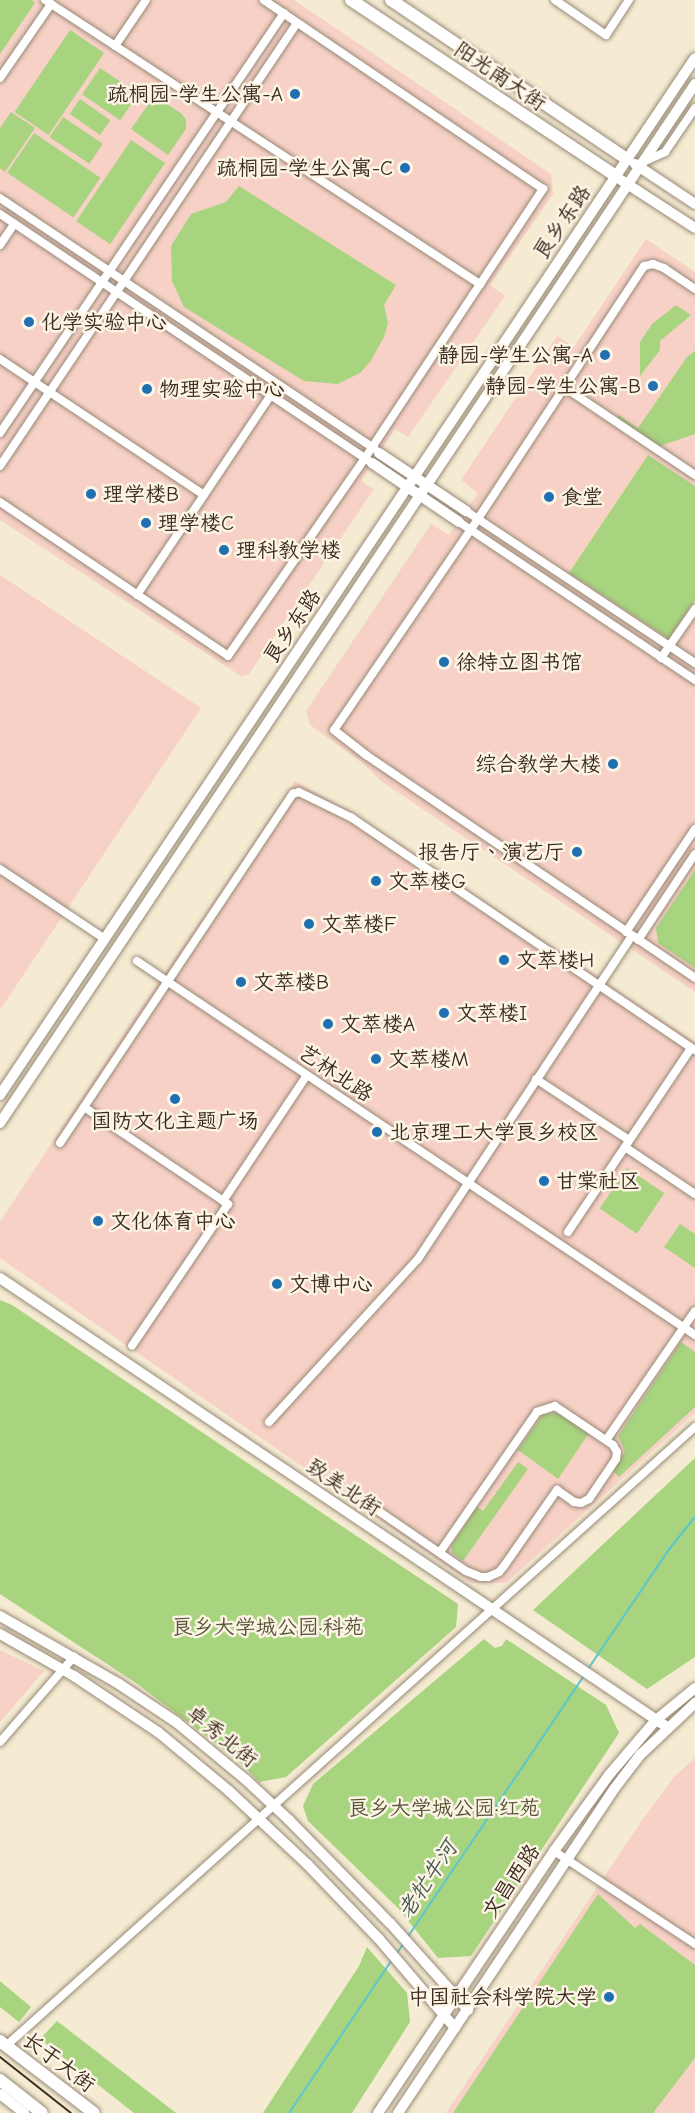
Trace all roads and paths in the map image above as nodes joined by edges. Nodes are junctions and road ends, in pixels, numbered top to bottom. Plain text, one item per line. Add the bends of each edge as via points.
1 (146, 0) edge
2 (264, 0) edge
3 (351, 0) edge
4 (391, 0) edge
5 (555, 0) edge
6 (629, 0) edge
7 (48, 2) edge
8 (284, 13) junction
9 (297, 23) junction
10 (116, 46) junction
11 (695, 58) edge
12 (0, 78) edge
13 (695, 84) edge
14 (695, 108) edge
15 (216, 113) junction
16 (231, 121) junction
17 (627, 159) junction
18 (640, 165) junction
19 (616, 177) junction
20 (627, 184) junction
21 (0, 198) edge
22 (695, 204) edge
23 (0, 214) edge
24 (14, 224) junction
25 (695, 228) edge
26 (0, 245) edge
27 (110, 272) junction
28 (123, 281) junction
29 (101, 283) junction
30 (480, 284) junction
31 (695, 289) edge
32 (116, 293) junction
33 (0, 359) edge
34 (34, 381) junction
35 (564, 387) junction
36 (50, 392) junction
37 (270, 396) junction
38 (0, 433) edge
39 (375, 450) junction
40 (368, 461) junction
41 (0, 466) edge
42 (695, 475) edge
43 (415, 477) junction
44 (426, 484) junction
45 (408, 488) junction
46 (204, 495) junction
47 (419, 495) junction
48 (0, 502) edge
49 (466, 511) joint
50 (478, 519) junction
51 (459, 522) joint
52 (471, 530) junction
53 (137, 595) junction
54 (695, 609) edge
55 (669, 646) junction
56 (661, 658) junction
57 (695, 663) edge
58 (695, 680) edge
59 (254, 719) junction
60 (264, 726) junction
61 (695, 829) edge
62 (695, 854) edge
63 (0, 869) edge
64 (632, 936) junction
65 (105, 939) junction
66 (137, 961) dead end
67 (695, 978) edge
68 (168, 982) junction
69 (598, 985) junction
70 (693, 1049) edge
71 (307, 1075) junction
72 (536, 1079) junction
73 (0, 1095) edge
74 (84, 1107) junction
75 (0, 1123) edge
76 (60, 1143) dead end
77 (627, 1143) junction
78 (468, 1183) junction
79 (695, 1194) edge
80 (223, 1201) junction
81 (568, 1232) dead end
82 (0, 1278) edge
83 (695, 1311) edge
84 (684, 1328) junction
85 (695, 1335) edge
86 (132, 1346) dead end
87 (269, 1422) dead end
88 (695, 1427) edge
89 (607, 1439) junction
90 (380, 1512) dead end
91 (440, 1552) junction
92 (492, 1611) junction
93 (0, 1616) edge
94 (0, 1634) edge
95 (74, 1657) junction
96 (63, 1670) junction
97 (695, 1688) edge
98 (695, 1703) edge
99 (656, 1720) junction
100 (667, 1727) junction
101 (0, 1742) edge
102 (273, 1805) junction
103 (258, 1818) junction
104 (554, 1851) junction
105 (567, 1859) junction
106 (695, 1944) edge
107 (457, 1998) junction
108 (468, 2010) junction
109 (445, 2014) junction
110 (455, 2028) junction
111 (3, 2044) edge
112 (0, 2080) edge
113 (0, 2094) edge
114 (24, 2113) edge
115 (42, 2113) edge
116 (94, 2113) edge
117 (378, 2113) edge
118 (398, 2113) edge

1 - 10 street
2 - 8 street
3 - 19 main road, 阳光南大街
4 - 17 main road, 阳光南大街
5 - 6 street via 606,35
7 - 10 street
7 - 12 street
8 - 9 street
8 - 15 street
9 - 16 street
9 - 30 street via 543,189
10 - 15 street
11 - 17 main road, 良乡东路
13 - 18 main road
14 - 18 street via 665,152
15 - 16 street
15 - 27 street
16 - 28 street
16 - 30 street
17 - 18 main road, 阳光南大街
17 - 19 main road, 良乡东路
18 - 20 main road, 良乡东路
18 - 22 main road, 阳光南大街
19 - 20 main road, 阳光南大街
19 - 43 main road, 良乡东路
20 - 25 main road, 阳光南大街
20 - 44 main road, 良乡东路
21 - 27 street
23 - 24 street
24 - 26 street
24 - 29 street
27 - 28 street
27 - 29 street
28 - 32 street
28 - 39 street
29 - 32 street
29 - 34 street
30 - 39 street
31 - 35 street via 664,268 644,266
32 - 36 street
32 - 37 street
33 - 34 street
34 - 36 street
34 - 38 street
35 - 42 street
35 - 50 street
36 - 41 street
36 - 46 street
37 - 40 street
37 - 46 street
39 - 40 street
39 - 43 main road
40 - 45 main road
40 - 53 street via 228,656
43 - 44 main road
43 - 45 main road, 良乡东路
44 - 47 main road, 良乡东路
44 - 49 main road
45 - 47 main road
45 - 59 main road, 良乡东路
46 - 53 street
47 - 51 main road
47 - 60 main road, 良乡东路
48 - 53 street
49 - 50 street
50 - 52 street
50 - 55 street
51 - 52 street
52 - 56 street
52 - 64 street via 334,730
54 - 55 street
55 - 56 street
55 - 57 street
56 - 58 street
59 - 60 main road
59 - 65 main road, 良乡东路
60 - 75 main road, 良乡东路
61 - 64 street
62 - 64 street
63 - 65 street
64 - 67 street
64 - 69 street
65 - 73 main road, 良乡东路
66 - 68 street, 艺林北路
68 - 69 street via 293,794 299,792 352,818
68 - 71 street, 艺林北路
68 - 74 street
69 - 70 street
69 - 72 street
70 - 77 street
71 - 78 street, 艺林北路
71 - 80 street
72 - 77 street
72 - 78 street
74 - 76 street
74 - 80 street
77 - 79 street
77 - 81 street
78 - 84 street, 艺林北路
78 - 87 street via 418,1259
80 - 86 street via 228,1204
82 - 92 main road, 致美北街
83 - 84 street
84 - 85 street, 艺林北路
84 - 89 street
88 - 92 street
89 - 91 street via 555,1406 537,1412
89 - 91 street via 616,1459 589,1499 573,1502 556,1490 499,1572 473,1575
90 - 91 street
92 - 99 main road, 致美北街
92 - 102 street
93 - 95 main road, 卓秀北街
94 - 96 main road, 卓秀北街
95 - 96 street
95 - 102 main road, 卓秀北街 via 176,1722
96 - 101 street
96 - 103 main road, 卓秀北街 via 158,1732
97 - 99 main road, 文昌西路
98 - 100 main road, 文昌西路
99 - 100 main road, 致美北街
99 - 104 main road, 文昌西路 via 609,1775
100 - 105 main road, 文昌西路 via 640,1755
102 - 103 street
102 - 107 main road, 卓秀北街 via 390,1923
103 - 109 main road, 卓秀北街 via 379,1939
103 - 111 street
104 - 105 street
104 - 107 main road, 文昌西路
105 - 106 street
105 - 108 main road, 文昌西路
107 - 108 main road, 卓秀北街
107 - 109 main road, 文昌西路
108 - 110 main road, 文昌西路
109 - 110 main road, 卓秀北街
109 - 117 main road, 文昌西路
110 - 118 main road, 文昌西路
111 - 116 main road, 长于大街
112 - 115 main road
113 - 114 main road

